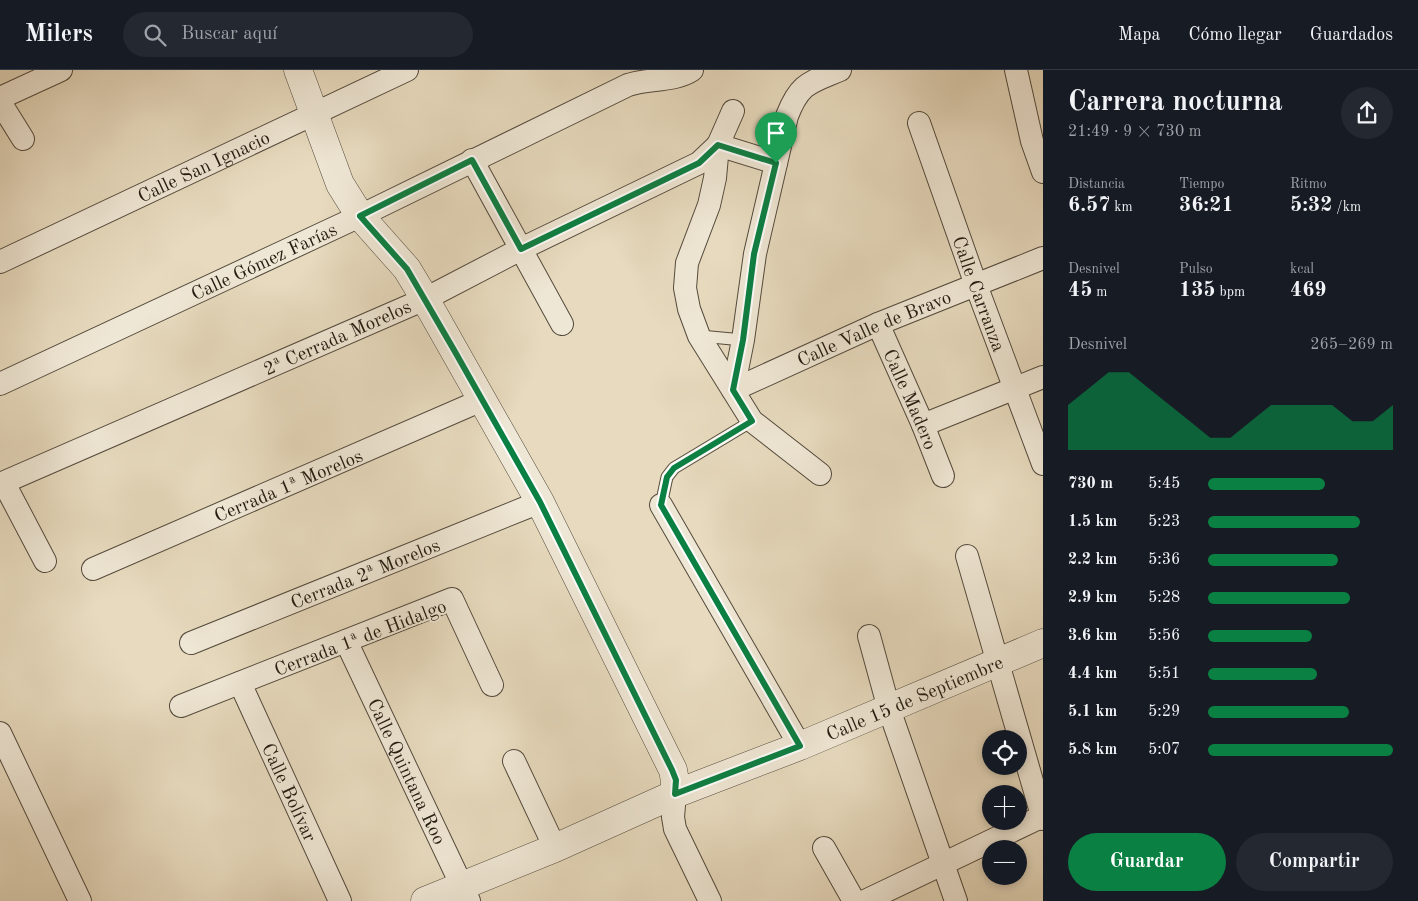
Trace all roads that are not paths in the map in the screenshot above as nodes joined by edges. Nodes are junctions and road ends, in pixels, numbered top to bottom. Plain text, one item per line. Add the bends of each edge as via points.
1 (61, 70) edge
2 (298, 70) edge
3 (407, 70) edge
4 (692, 70) edge
5 (840, 70) edge
6 (1016, 70) edge
7 (0, 100) edge
8 (732, 111) dead end
9 (314, 115) junction
10 (919, 123) dead end
11 (23, 139) dead end
12 (718, 145) junction
13 (472, 160) junction
14 (776, 163) junction
15 (1043, 172) edge
16 (360, 216) junction
17 (521, 249) junction
18 (1043, 258) edge
19 (0, 262) edge
20 (976, 285) junction
21 (425, 299) junction
22 (562, 324) dead end
23 (878, 324) junction
24 (699, 336) junction
25 (743, 340) junction
26 (1043, 377) edge
27 (0, 384) edge
28 (1015, 388) junction
29 (733, 390) junction
30 (482, 400) junction
31 (752, 421) junction
32 (923, 425) junction
33 (1043, 464) edge
34 (820, 474) dead end
35 (943, 476) dead end
36 (2, 483) edge
37 (540, 502) junction
38 (661, 505) joint
39 (967, 556) dead end
40 (45, 561) dead end
41 (93, 569) dead end
42 (869, 636) dead end
43 (346, 641) junction
44 (1043, 643) edge
45 (191, 644) dead end
46 (997, 663) junction
47 (240, 683) junction
48 (492, 685) dead end
49 (181, 706) dead end
50 (889, 709) junction
51 (0, 733) edge
52 (800, 746) junction
53 (514, 761) dead end
54 (8, 770) edge
55 (675, 794) junction
56 (1043, 817) edge
57 (555, 848) junction
58 (824, 848) dead end
59 (944, 863) junction
60 (466, 893) edge
61 (80, 901) edge
62 (340, 901) edge
63 (425, 901) edge
64 (710, 901) edge
65 (854, 901) edge
66 (864, 901) edge
67 (956, 901) edge

1 - 7 street
2 - 9 street
3 - 9 street, Calle San Ignacio
4 - 13 street, Calle Gómez Farías via 628,85
5 - 14 street via 803,87 794,98
6 - 15 street via 1032,141
7 - 11 street
8 - 12 street
9 - 16 street via 340,184
9 - 19 street, Calle San Ignacio
10 - 20 street, Calle Carranza
12 - 14 street
12 - 17 street, 2ª Cerrada Morelos via 699,163
12 - 24 street via 709,205 687,264 685,288 688,309
13 - 16 street, Calle Gómez Farías
13 - 17 street
14 - 25 street via 754,254
16 - 21 street via 407,269
16 - 27 street, Calle Gómez Farías
17 - 21 street, 2ª Cerrada Morelos
17 - 22 street
18 - 20 street, Calle Valle de Bravo
20 - 23 street, Calle Valle de Bravo
20 - 28 street, Calle Carranza
21 - 30 street
21 - 36 street, 2ª Cerrada Morelos
23 - 29 street, Calle Valle de Bravo
23 - 32 street, Calle Madero
24 - 25 lane
24 - 29 street
25 - 29 street
26 - 28 street
28 - 32 street
28 - 33 street, Calle Carranza
29 - 31 street
30 - 37 street
30 - 41 street, Cerrada 1ª Morelos
31 - 34 street
31 - 38 lane via 674,468 667,477
32 - 35 street, Calle Madero
36 - 40 street
37 - 45 street, Cerrada 2ª Morelos
37 - 55 street via 672,770 676,780
38 - 52 street
39 - 46 street
42 - 50 street
43 - 47 street, Cerrada 1ª de Hidalgo
43 - 48 street, Cerrada 1ª de Hidalgo via 452,599
43 - 60 street, Calle Quintana Roo
44 - 46 street, Calle 15 de Septiembre
46 - 50 street, Calle 15 de Septiembre
46 - 56 street
47 - 49 street, Cerrada 1ª de Hidalgo
47 - 62 street, Calle Bolívar
50 - 52 street, Calle 15 de Septiembre
50 - 59 street
51 - 54 street
52 - 55 street, Calle 15 de Septiembre
53 - 57 street
54 - 61 street
55 - 57 street, Calle 15 de Septiembre
55 - 64 street via 675,829
56 - 59 street
57 - 60 street, Calle 15 de Septiembre
58 - 65 street
59 - 66 street
59 - 67 street
60 - 63 street, Calle 15 de Septiembre

